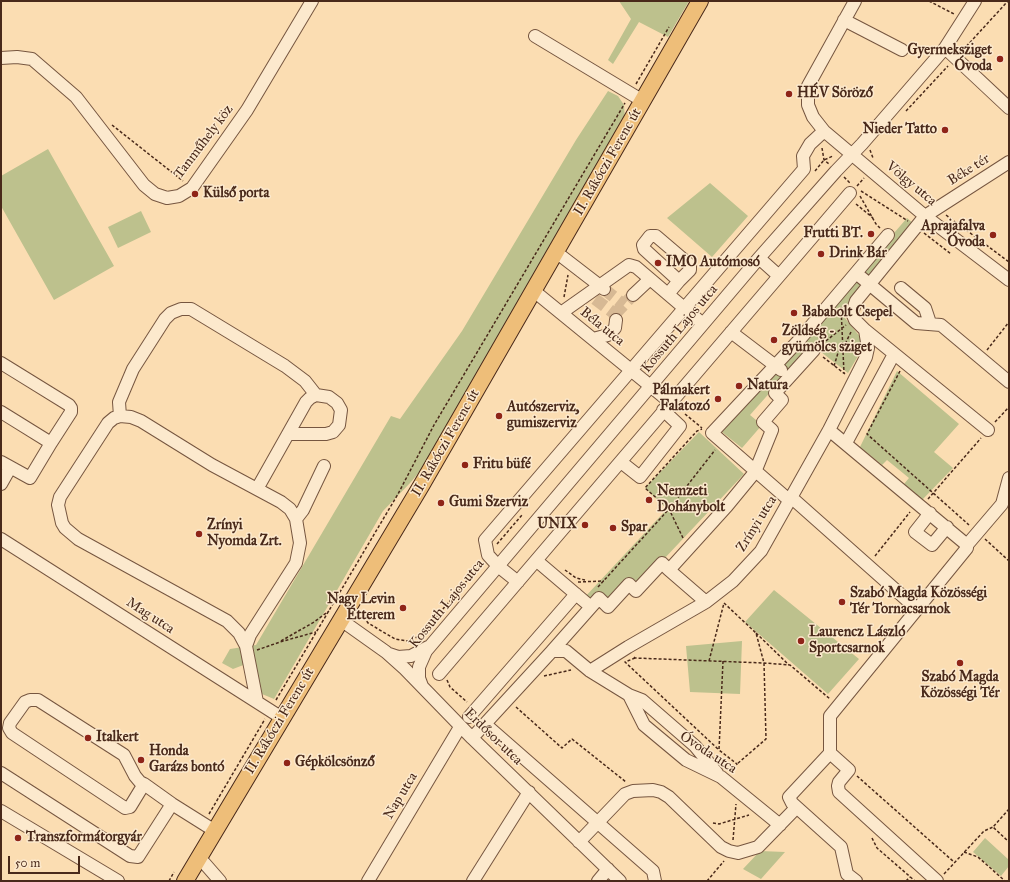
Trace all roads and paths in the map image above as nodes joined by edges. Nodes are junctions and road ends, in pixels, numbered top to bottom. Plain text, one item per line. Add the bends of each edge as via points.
1 (312, 1) edge
2 (700, 1) edge
3 (855, 1) edge
4 (929, 1) edge
5 (975, 1) edge
6 (1008, 1) edge
7 (956, 16) dead end
8 (844, 20) junction
9 (673, 21) dead end
10 (535, 36) dead end
11 (945, 48) junction
12 (902, 50) dead end
13 (956, 57) junction
14 (1, 58) edge
15 (637, 97) junction
16 (1009, 108) edge
17 (902, 115) dead end
18 (107, 121) dead end
19 (824, 131) junction
20 (853, 154) junction
21 (833, 156) dead end
22 (824, 160) dead end
23 (1009, 162) edge
24 (192, 188) junction
25 (855, 193) junction
26 (946, 215) dead end
27 (925, 216) junction
28 (917, 227) junction
29 (888, 235) dead end
30 (556, 252) junction
31 (951, 254) dead end
32 (759, 258) junction
33 (1009, 262) edge
34 (856, 273) junction
35 (779, 276) junction
36 (650, 278) junction
37 (1009, 280) edge
38 (679, 281) junction
39 (870, 285) junction
40 (601, 287) junction
41 (901, 288) dead end
42 (534, 291) junction
43 (841, 291) junction
44 (668, 294) junction
45 (633, 295) tunnel mouth
46 (684, 308) junction
47 (561, 313) junction
48 (616, 320) tunnel mouth
49 (853, 321) junction
50 (1009, 322) edge
51 (930, 323) junction
52 (703, 324) junction
53 (841, 328) junction
54 (865, 330) junction
55 (731, 332) junction
56 (593, 339) junction
57 (842, 342) junction
58 (814, 350) junction
59 (842, 350) junction
60 (894, 354) junction
61 (981, 357) junction
62 (904, 362) junction
63 (1, 363) edge
64 (776, 366) junction
65 (834, 366) junction
66 (632, 371) junction
67 (844, 373) junction
68 (789, 377) junction
69 (849, 377) dead end
70 (1009, 382) edge
71 (651, 386) junction
72 (316, 395) junction
73 (666, 406) junction
74 (1009, 406) edge
75 (680, 410) dead end
76 (1, 412) edge
77 (120, 416) junction
78 (829, 430) junction
79 (988, 430) junction
80 (707, 431) junction
81 (288, 434) junction
82 (722, 442) junction
83 (51, 443) junction
84 (846, 443) junction
85 (621, 462) junction
86 (6, 465) edge
87 (324, 466) dead end
88 (755, 472) junction
89 (1009, 478) edge
90 (1, 484) edge
91 (257, 489) junction
92 (934, 493) junction
93 (791, 499) junction
94 (728, 506) junction
95 (1006, 507) edge
96 (923, 508) junction
97 (668, 509) junction
98 (296, 519) junction
99 (947, 527) junction
100 (1, 539) edge
101 (967, 545) junction
102 (688, 549) junction
103 (488, 555) junction
104 (537, 561) junction
105 (867, 565) junction
106 (498, 566) junction
107 (562, 568) dead end
108 (669, 570) junction
109 (586, 580) junction
110 (604, 581) junction
111 (518, 582) junction
112 (565, 584) junction
113 (584, 601) junction
114 (706, 602) junction
115 (917, 609) junction
116 (340, 612) junction
117 (317, 632) junction
118 (756, 633) junction
119 (280, 642) junction
120 (430, 646) junction
121 (628, 646) junction
122 (247, 650) junction
123 (552, 650) junction
124 (386, 652) junction
125 (635, 658) junction
126 (709, 661) junction
127 (723, 661) junction
128 (764, 663) junction
129 (790, 665) junction
130 (588, 669) junction
131 (533, 670) junction
132 (439, 674) joint
133 (422, 686) junction
134 (629, 695) junction
135 (507, 699) junction
136 (257, 702) junction
137 (838, 706) junction
138 (473, 713) joint
139 (276, 714) junction
140 (10, 723) junction
141 (485, 724) junction
142 (460, 726) junction
143 (1, 734) edge
144 (472, 738) junction
145 (719, 750) junction
146 (830, 753) junction
147 (737, 764) junction
148 (849, 770) junction
149 (1, 773) edge
150 (723, 779) junction
151 (144, 784) junction
152 (637, 791) junction
153 (529, 792) junction
154 (731, 800) dead end
155 (172, 804) junction
156 (796, 808) junction
157 (1009, 810) edge
158 (1, 811) edge
159 (762, 811) junction
160 (735, 819) junction
161 (598, 822) junction
162 (695, 822) junction
163 (872, 822) junction
164 (780, 825) junction
165 (209, 827) junction
166 (993, 827) junction
167 (579, 842) junction
168 (1009, 842) edge
169 (731, 852) junction
170 (964, 852) junction
171 (199, 857) junction
172 (954, 862) junction
173 (608, 869) junction
174 (181, 875) edge
175 (910, 877) junction
176 (940, 879) edge
177 (118, 881) edge
178 (169, 881) edge
179 (220, 881) edge
180 (368, 881) edge
181 (473, 881) edge
182 (598, 881) edge
183 (620, 881) edge
184 (655, 881) edge
185 (707, 881) edge
186 (856, 881) edge
187 (906, 881) edge
188 (915, 881) edge
189 (1005, 881) edge

1 - 24 street, Tanműhely köz via 247,110
2 - 15 main road, II. Rákóczi Ferenc út
3 - 8 street, Völgy utca
4 - 7 path
5 - 11 street, Kossuth Lajos utca
6 - 13 path
8 - 12 street
8 - 19 street, Völgy utca via 817,76 808,86 808,105 813,117
9 - 15 path
10 - 15 street
11 - 13 street
11 - 20 street, Kossuth Lajos utca
13 - 16 street
13 - 17 path
14 - 24 street, Tanműhely köz via 32,59 76,97 144,185 155,194 167,198 180,196
15 - 30 main road, II. Rákóczi Ferenc út
15 - 116 path via 434,425
18 - 24 path
19 - 20 street, Völgy utca
19 - 46 street, Kossuth Lajos utca via 810,144 803,156 804,169
20 - 27 street, Völgy utca
20 - 32 street, Kossuth Lajos utca
21 - 22 path
23 - 27 street, Béke tér
25 - 25 path via 874,219 856,204
25 - 28 path via 902,216
25 - 35 street
26 - 33 path
27 - 28 street
27 - 37 street, Völgy utca
28 - 31 path
28 - 39 street
29 - 34 street
30 - 40 street
30 - 42 main road, II. Rákóczi Ferenc út
32 - 35 street
32 - 52 street, Kossuth Lajos utca
34 - 39 street
34 - 43 street
35 - 55 street
36 - 40 street via 636,266 629,265
36 - 44 street
36 - 45 street
38 - 38 street via 690,270 690,265 656,236 650,236 643,245 644,249
38 - 44 street
39 - 49 street via 854,305
39 - 51 street via 916,323
40 - 47 street via 592,296
41 - 51 street via 925,308
42 - 47 street, Béla utca
42 - 116 main road, II. Rákóczi Ferenc út
43 - 53 path
43 - 64 street
44 - 46 street
46 - 52 street
46 - 66 street, Kossuth Lajos utca
47 - 56 street, Béla utca
48 - 56 street via 615,328 608,335
49 - 53 path
49 - 54 street
49 - 59 path via 854,326
50 - 61 path
51 - 61 street via 941,325
52 - 71 street, Kossuth Lajos utca
53 - 57 path
53 - 58 path
54 - 60 street
54 - 78 street, Zrínyi utca via 868,348 866,357
55 - 64 street
55 - 73 street
56 - 66 street, Béla utca
57 - 59 path
57 - 65 path
58 - 65 path
58 - 68 street
59 - 67 path
60 - 62 street
60 - 84 street
61 - 70 street
62 - 79 street
62 - 92 path via 867,434
63 - 83 street via 71,408
64 - 68 street
64 - 80 street
65 - 67 path
66 - 71 street, Béla utca
66 - 103 street, Kossuth Lajos utca via 485,540
67 - 69 path
68 - 88 street via 775,393 782,400 763,422 772,430
71 - 73 street, Béla utca
71 - 106 street, Kossuth Lajos utca
72 - 77 street via 305,381 285,366 191,309 180,309 171,312 165,319 133,369 120,402
72 - 81 street via 306,402
72 - 81 street via 329,397 337,403 341,410 339,425 333,432 326,434
73 - 85 street
73 - 85 street, Béla utca via 680,426 640,477
74 - 79 path
75 - 80 path
76 - 83 street
77 - 91 street via 141,421 212,465
77 - 122 street via 108,423 60,497 58,505 62,523 78,539 228,622 239,633
78 - 84 street
78 - 93 street, Zrínyi utca
79 - 92 path
80 - 82 street
80 - 97 path via 698,431 645,488
81 - 91 street
82 - 88 street
82 - 97 path
83 - 86 street via 30,478
84 - 96 street
85 - 104 street
86 - 90 street
87 - 98 street
88 - 93 street
88 - 94 street
89 - 95 street
91 - 98 street via 281,502 290,509
92 - 96 path
93 - 105 street
93 - 114 street, Zrínyi utca via 761,551 733,581
94 - 97 path
94 - 102 street
95 - 101 street
96 - 99 street
96 - 99 street via 915,532 932,545
96 - 105 path
97 - 102 path
97 - 110 path
98 - 122 street via 300,543 296,564 250,635
99 - 101 street
100 - 136 street, Mag utca
101 - 115 street
102 - 108 street
103 - 106 street, Kossuth Lajos utca
103 - 116 path via 420,635 408,641 395,639 368,623 360,612
104 - 111 street
104 - 112 street
105 - 115 street
106 - 111 street
106 - 120 street, Kossuth Lajos utca
107 - 109 path via 576,578
108 - 113 street via 662,563 636,591 629,584 608,607 598,598
108 - 114 street
109 - 110 path
109 - 112 path
110 - 113 path
111 - 132 street
112 - 113 street
113 - 123 street
113 - 138 street
114 - 121 street, Zrínyi utca
115 - 137 street
116 - 117 path
116 - 119 path via 314,622
116 - 124 street, Erdősor utca
116 - 139 main road, II. Rákóczi Ferenc út
117 - 119 path
117 - 139 path
118 - 126 path via 724,603
118 - 128 path
118 - 129 path
119 - 122 path
120 - 124 street via 405,657
120 - 133 street, Kossuth Lajos utca via 420,663
121 - 125 path
121 - 130 street, Zrínyi utca
122 - 136 street
123 - 130 street via 566,651
123 - 131 street
124 - 133 street, Erdősor utca
125 - 126 path
125 - 145 path via 625,662
126 - 127 path
127 - 128 path
127 - 145 path
128 - 129 path
128 - 147 path via 766,739
129 - 137 path
130 - 131 path via 541,677
130 - 134 street
131 - 135 street
132 - 138 path via 447,680
133 - 142 street, Erdősor utca
134 - 150 street via 642,700 694,746
134 - 150 street, Óvoda utca via 644,725 686,760
135 - 141 street
135 - 152 path via 562,748 572,738
136 - 139 street, Mag utca
137 - 146 street via 830,716
139 - 165 main road, II. Rákóczi Ferenc út
139 - 165 path
140 - 143 street
140 - 151 street via 25,702 38,700 124,755 135,776
140 - 151 street via 12,733 125,808 130,807
141 - 144 street
141 - 161 street
142 - 144 street, Erdősor utca
142 - 180 street, Nap utca
144 - 153 street, Erdősor utca
145 - 147 path
146 - 148 street
146 - 156 street via 790,793 789,800
147 - 150 path
148 - 163 street via 839,782 839,792
148 - 172 path
149 - 155 street via 130,856 138,857
150 - 159 street, Óvoda utca
151 - 155 street
152 - 161 street via 625,794
152 - 162 street via 661,792
153 - 167 street, Erdősor utca
153 - 181 street
154 - 160 path via 736,804
155 - 165 street
156 - 164 street
156 - 186 street via 841,847 847,874
157 - 166 path
158 - 177 street
159 - 160 path
159 - 164 street, Óvoda utca
160 - 162 path via 719,824
160 - 169 path
161 - 167 street
161 - 184 street via 653,871
162 - 169 street via 721,847
163 - 175 path via 874,843
163 - 176 street
164 - 169 street via 758,847 738,853
165 - 171 main road, II. Rákóczi Ferenc út
166 - 168 path
166 - 170 path via 984,831
167 - 173 street, Erdősor utca
169 - 185 path
170 - 172 path
170 - 189 path via 978,857
171 - 174 main road, II. Rákóczi Ferenc út
171 - 179 street
172 - 176 path
173 - 182 street
173 - 183 street, Erdősor utca
174 - 178 path
175 - 187 path
175 - 188 path

